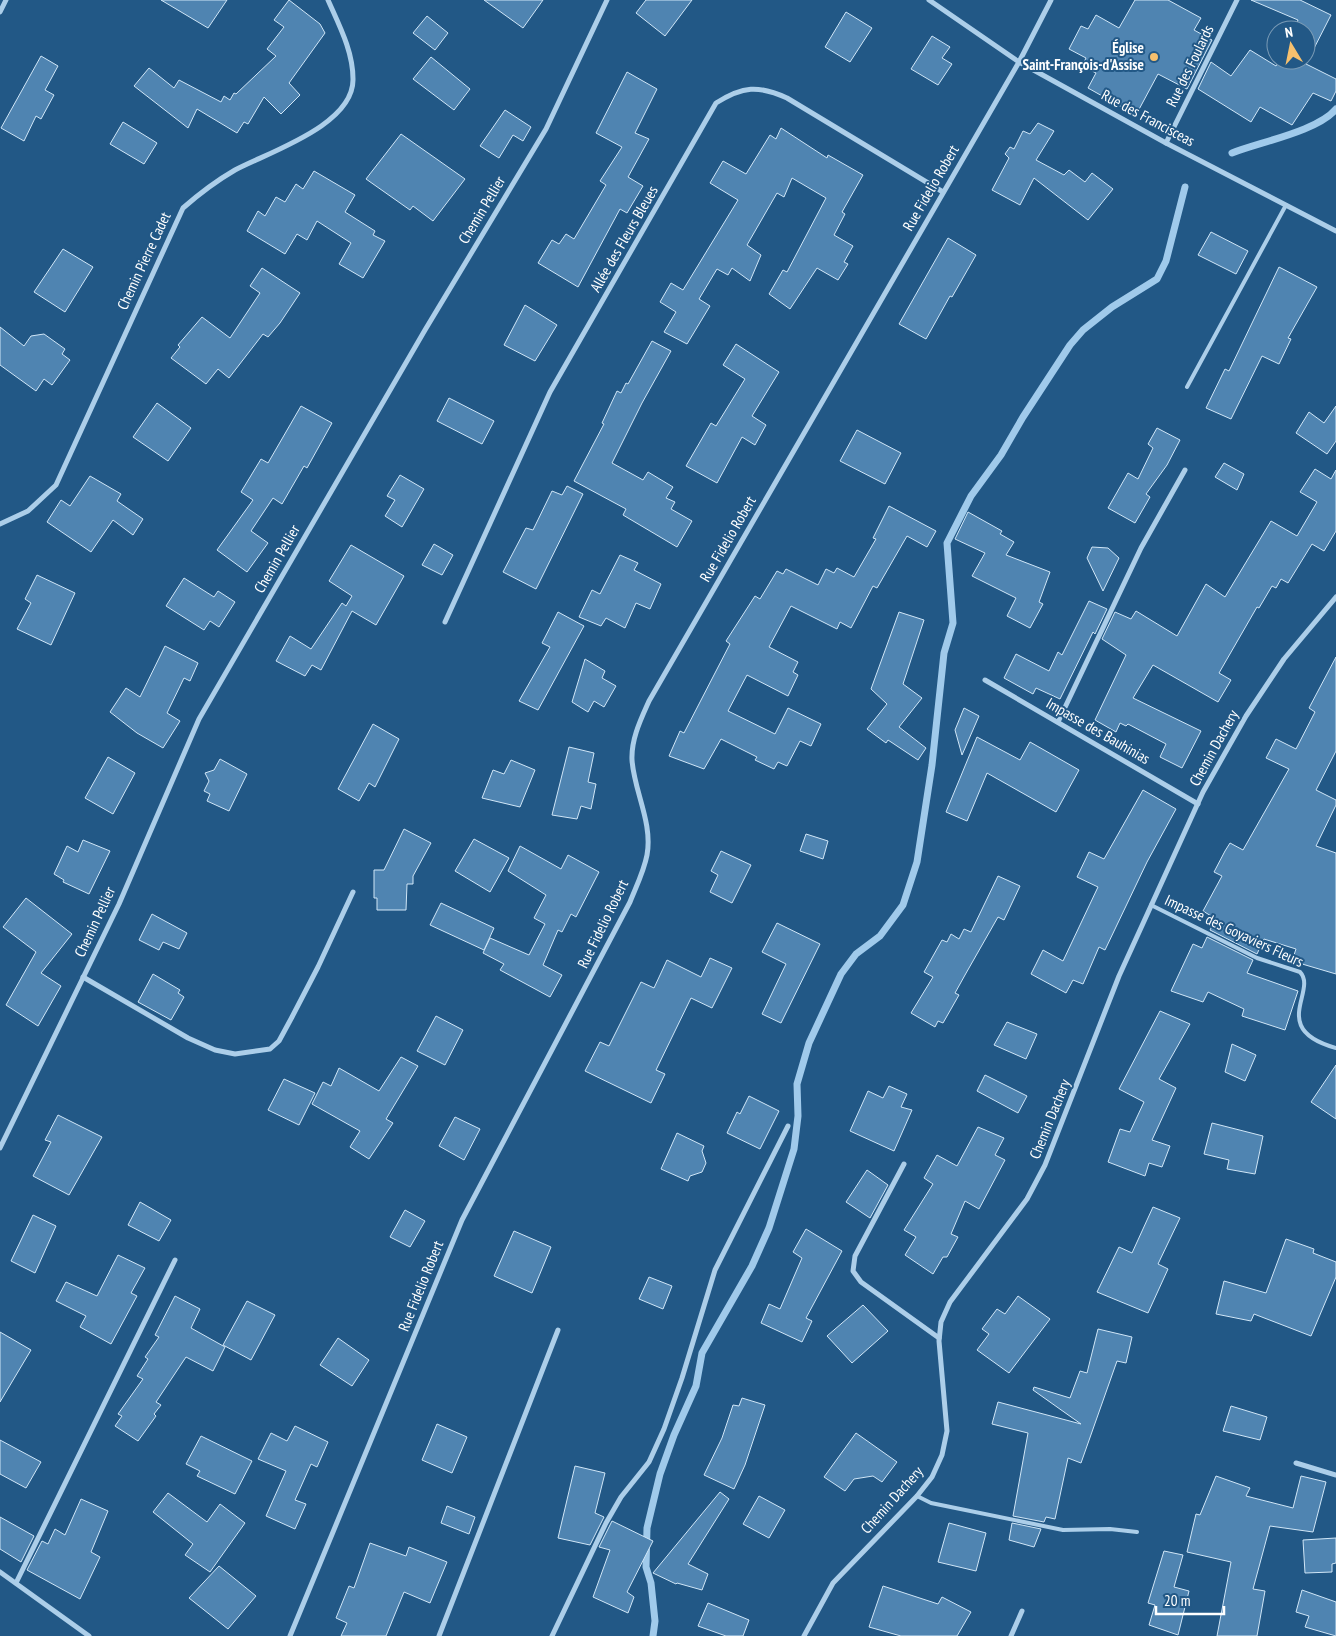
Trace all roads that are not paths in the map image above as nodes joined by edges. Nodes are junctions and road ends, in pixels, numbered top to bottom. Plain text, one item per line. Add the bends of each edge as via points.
1 (6, 0) edge
2 (328, 0) edge
3 (607, 0) edge
4 (929, 0) edge
5 (1051, 0) edge
6 (1237, 0) edge
7 (0, 12) edge
8 (1019, 62) junction
9 (1166, 142) junction
10 (943, 192) junction
11 (1286, 205) junction
12 (1336, 231) edge
13 (1187, 387) dead end
14 (1185, 470) dead end
15 (0, 524) edge
16 (1336, 597) edge
17 (445, 622) dead end
18 (985, 680) dead end
19 (1058, 722) junction
20 (1198, 804) junction
21 (352, 892) dead end
22 (1151, 905) junction
23 (83, 976) junction
24 (1336, 1048) edge
25 (788, 1126) dead end
26 (0, 1148) edge
27 (904, 1164) dead end
28 (175, 1260) dead end
29 (558, 1330) dead end
30 (939, 1338) junction
31 (1296, 1463) dead end
32 (1336, 1475) edge
33 (917, 1496) junction
34 (1137, 1532) dead end
35 (0, 1572) edge
36 (16, 1583) junction
37 (1022, 1612) dead end
38 (89, 1636) edge
39 (290, 1636) edge
40 (439, 1636) edge
41 (552, 1636) edge
42 (804, 1636) edge
43 (1011, 1636) edge

1 - 7 street
2 - 15 street, Chemin Pierre Cadet via 351,59 353,81 347,102 331,120 234,171 201,191 183,208 56,485 28,511
3 - 23 street, Chemin Pellier via 546,129 199,719
4 - 8 street, Rue des Francisceas
5 - 8 street, Rue Fidelio Robert
6 - 9 street, Rue des Foulards
8 - 9 street, Rue des Francisceas
8 - 10 street, Rue Fidelio Robert
9 - 11 street, Rue des Francisceas
10 - 17 street, Allée des Fleurs Bleues via 769,90 749,88 716,103 550,392
10 - 39 street, Rue Fidelio Robert via 640,720 632,759 647,832 647,854 630,902 462,1220
11 - 12 street, Rue des Francisceas
11 - 13 lane
14 - 19 street via 1141,548
16 - 20 street, Chemin Dachery via 1284,659 1246,716
18 - 19 street, Impasse des Bauhinias
19 - 20 street, Impasse des Bauhinias
20 - 22 street, Chemin Dachery
21 - 23 street via 292,1018 270,1049 234,1054 215,1050
22 - 24 lane, Impasse des Goyaviers Fleurs via 1257,958 1300,972 1304,982 1298,1014 1300,1025 1310,1037
22 - 30 street, Chemin Dachery via 1119,976 1046,1165 1028,1199 950,1302 941,1322
23 - 26 street, Chemin Pellier
25 - 41 street via 715,1270 682,1378 653,1454 636,1481 620,1497
27 - 30 street via 855,1256 853,1271 861,1282
28 - 36 street
29 - 40 street
30 - 33 street, Chemin Dachery via 946,1431 935,1470
31 - 32 street
33 - 34 lane via 931,1503 1063,1530
33 - 42 street, Chemin Dachery via 833,1583
35 - 36 street
36 - 38 street
37 - 43 street

